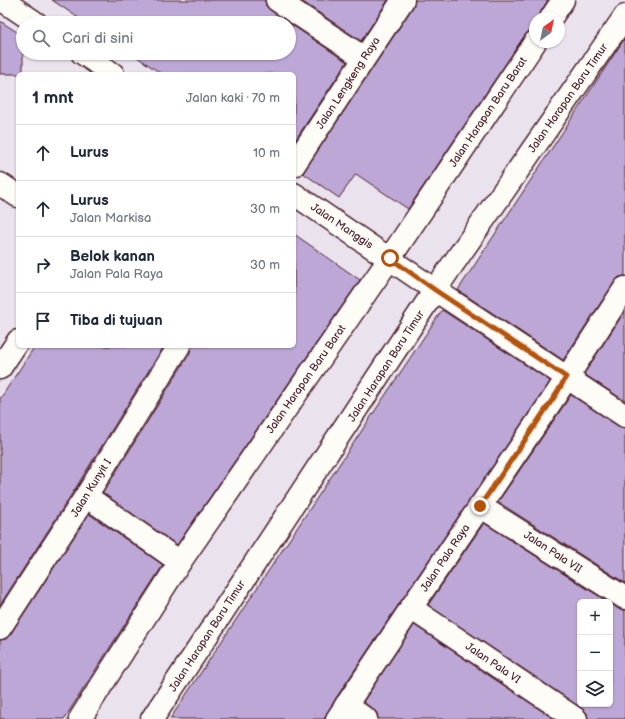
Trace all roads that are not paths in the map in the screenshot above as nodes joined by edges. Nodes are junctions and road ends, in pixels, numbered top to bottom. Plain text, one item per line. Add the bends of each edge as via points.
1 (2, 0) edge
2 (277, 0) edge
3 (403, 0) edge
4 (564, 0) edge
5 (555, 12) edge
6 (26, 16) edge
7 (625, 16) edge
8 (531, 48) edge
9 (364, 58) junction
10 (92, 60) edge
11 (110, 72) edge
12 (296, 162) edge
13 (0, 184) edge
14 (16, 195) edge
15 (296, 195) edge
16 (390, 258) junction
17 (625, 288) edge
18 (435, 290) junction
19 (178, 348) edge
20 (566, 377) junction
21 (625, 416) edge
22 (86, 496) junction
23 (480, 506) junction
24 (180, 562) junction
25 (625, 598) edge
26 (411, 608) junction
27 (0, 628) edge
28 (342, 712) edge
29 (80, 719) edge
30 (152, 719) edge
31 (366, 719) edge
32 (576, 719) edge

1 - 6 street
2 - 9 street
3 - 9 street, Jalan Lengkeng Raya
4 - 5 street
7 - 18 street, Jalan Harapan Baru Timur
8 - 16 street, Jalan Harapan Baru Barat
9 - 12 street, Jalan Lengkeng Raya
10 - 11 street
13 - 14 street
15 - 16 street, Jalan Manggis
16 - 18 street, Jalan Manggis
16 - 24 street, Jalan Harapan Baru Barat
17 - 20 street, Jalan Pala Raya
18 - 20 street, Jalan Manggis
18 - 30 street, Jalan Harapan Baru Timur
19 - 22 street, Jalan Kunyit I
20 - 21 street, Jalan Manggis
20 - 23 street, Jalan Pala Raya
22 - 24 street
22 - 27 street, Jalan Kunyit I
23 - 25 street, Jalan Pala VII
23 - 26 street, Jalan Pala Raya
24 - 29 street, Jalan Harapan Baru Barat
26 - 28 street, Jalan Pala Raya
26 - 32 street, Jalan Pala VI
28 - 31 street

